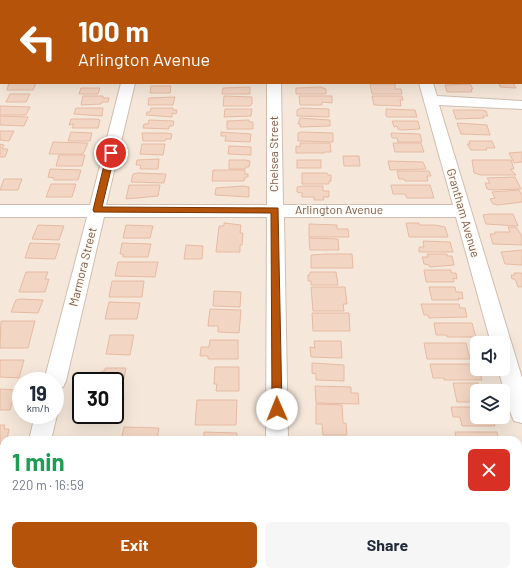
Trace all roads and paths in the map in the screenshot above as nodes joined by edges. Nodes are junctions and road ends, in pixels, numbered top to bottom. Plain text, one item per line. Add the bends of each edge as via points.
1 (128, 84) edge
2 (274, 84) edge
3 (426, 84) edge
4 (431, 100) junction
5 (522, 104) edge
6 (97, 210) junction
7 (275, 210) junction
8 (0, 211) edge
9 (462, 211) junction
10 (499, 336) edge
11 (57, 372) edge
12 (510, 374) edge
13 (522, 414) edge
14 (44, 424) edge
15 (41, 436) edge
16 (277, 436) edge

1 - 6 street, Marmora Street
2 - 7 street, Chelsea Street
3 - 4 street, Grantham Avenue
4 - 5 street
4 - 9 street, Grantham Avenue
6 - 7 street, Arlington Avenue
6 - 8 street, Arlington Avenue
6 - 11 street, Marmora Street
7 - 9 street, Arlington Avenue
7 - 16 street, Chelsea Street
9 - 10 street, Grantham Avenue
12 - 13 street
14 - 15 street

